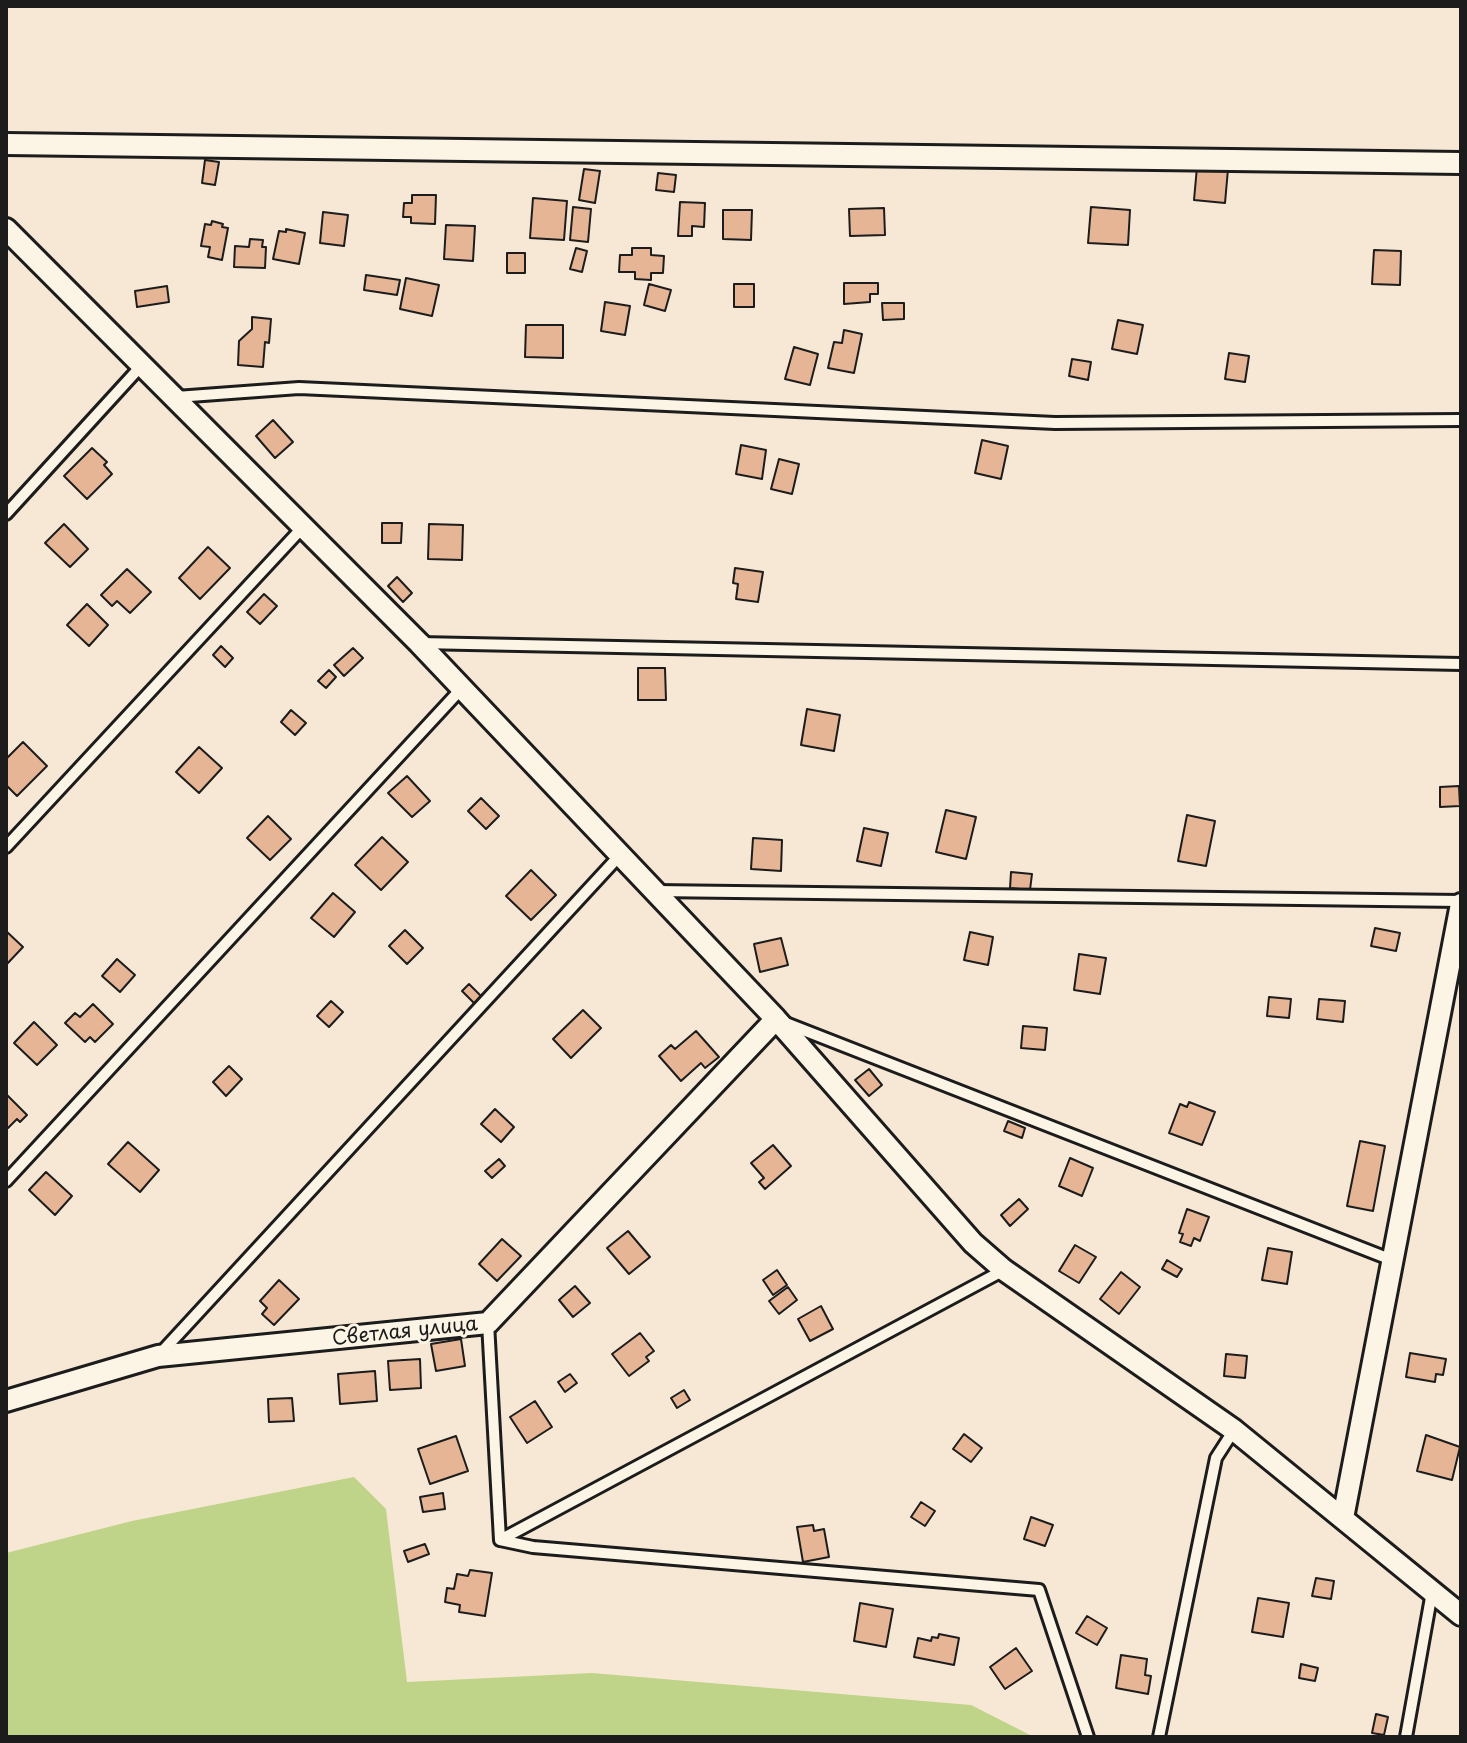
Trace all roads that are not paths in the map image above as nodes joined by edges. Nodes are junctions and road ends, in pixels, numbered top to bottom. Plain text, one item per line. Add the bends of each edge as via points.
1 (6, 144) edge
2 (1461, 163) edge
3 (6, 229) edge
4 (143, 365) junction
5 (174, 398) junction
6 (1461, 420) edge
7 (6, 514) edge
8 (303, 527) junction
9 (419, 643) junction
10 (1461, 664) edge
11 (462, 688) junction
12 (6, 847) edge
13 (620, 855) junction
14 (653, 891) junction
15 (1461, 902) edge
16 (776, 1019) junction
17 (6, 1181) edge
18 (1392, 1260) junction
19 (1004, 1270) junction
20 (488, 1323) junction
21 (158, 1356) junction
22 (6, 1401) edge
23 (1234, 1430) junction
24 (1343, 1518) junction
25 (500, 1540) junction
26 (1432, 1592) junction
27 (1461, 1615) edge
28 (1088, 1737) edge
29 (1159, 1737) edge
30 (1406, 1737) edge

1 - 2 street
3 - 4 street
4 - 5 street
4 - 7 lane
5 - 6 lane via 299,388 1055,423
5 - 8 street
8 - 9 street
8 - 12 lane
9 - 10 lane
9 - 11 street
11 - 13 street
11 - 17 lane
13 - 14 street
13 - 21 lane
14 - 15 lane
14 - 16 street
15 - 18 street
16 - 18 lane
16 - 19 street via 973,1243
16 - 20 street, Светлая улица
18 - 24 street
19 - 23 street
19 - 25 lane
20 - 21 street, Светлая улица
20 - 25 lane
21 - 22 street, Светлая улица
23 - 24 street
23 - 29 lane via 1216,1458
24 - 26 street
25 - 28 lane via 1039,1590
26 - 27 street
26 - 30 lane

